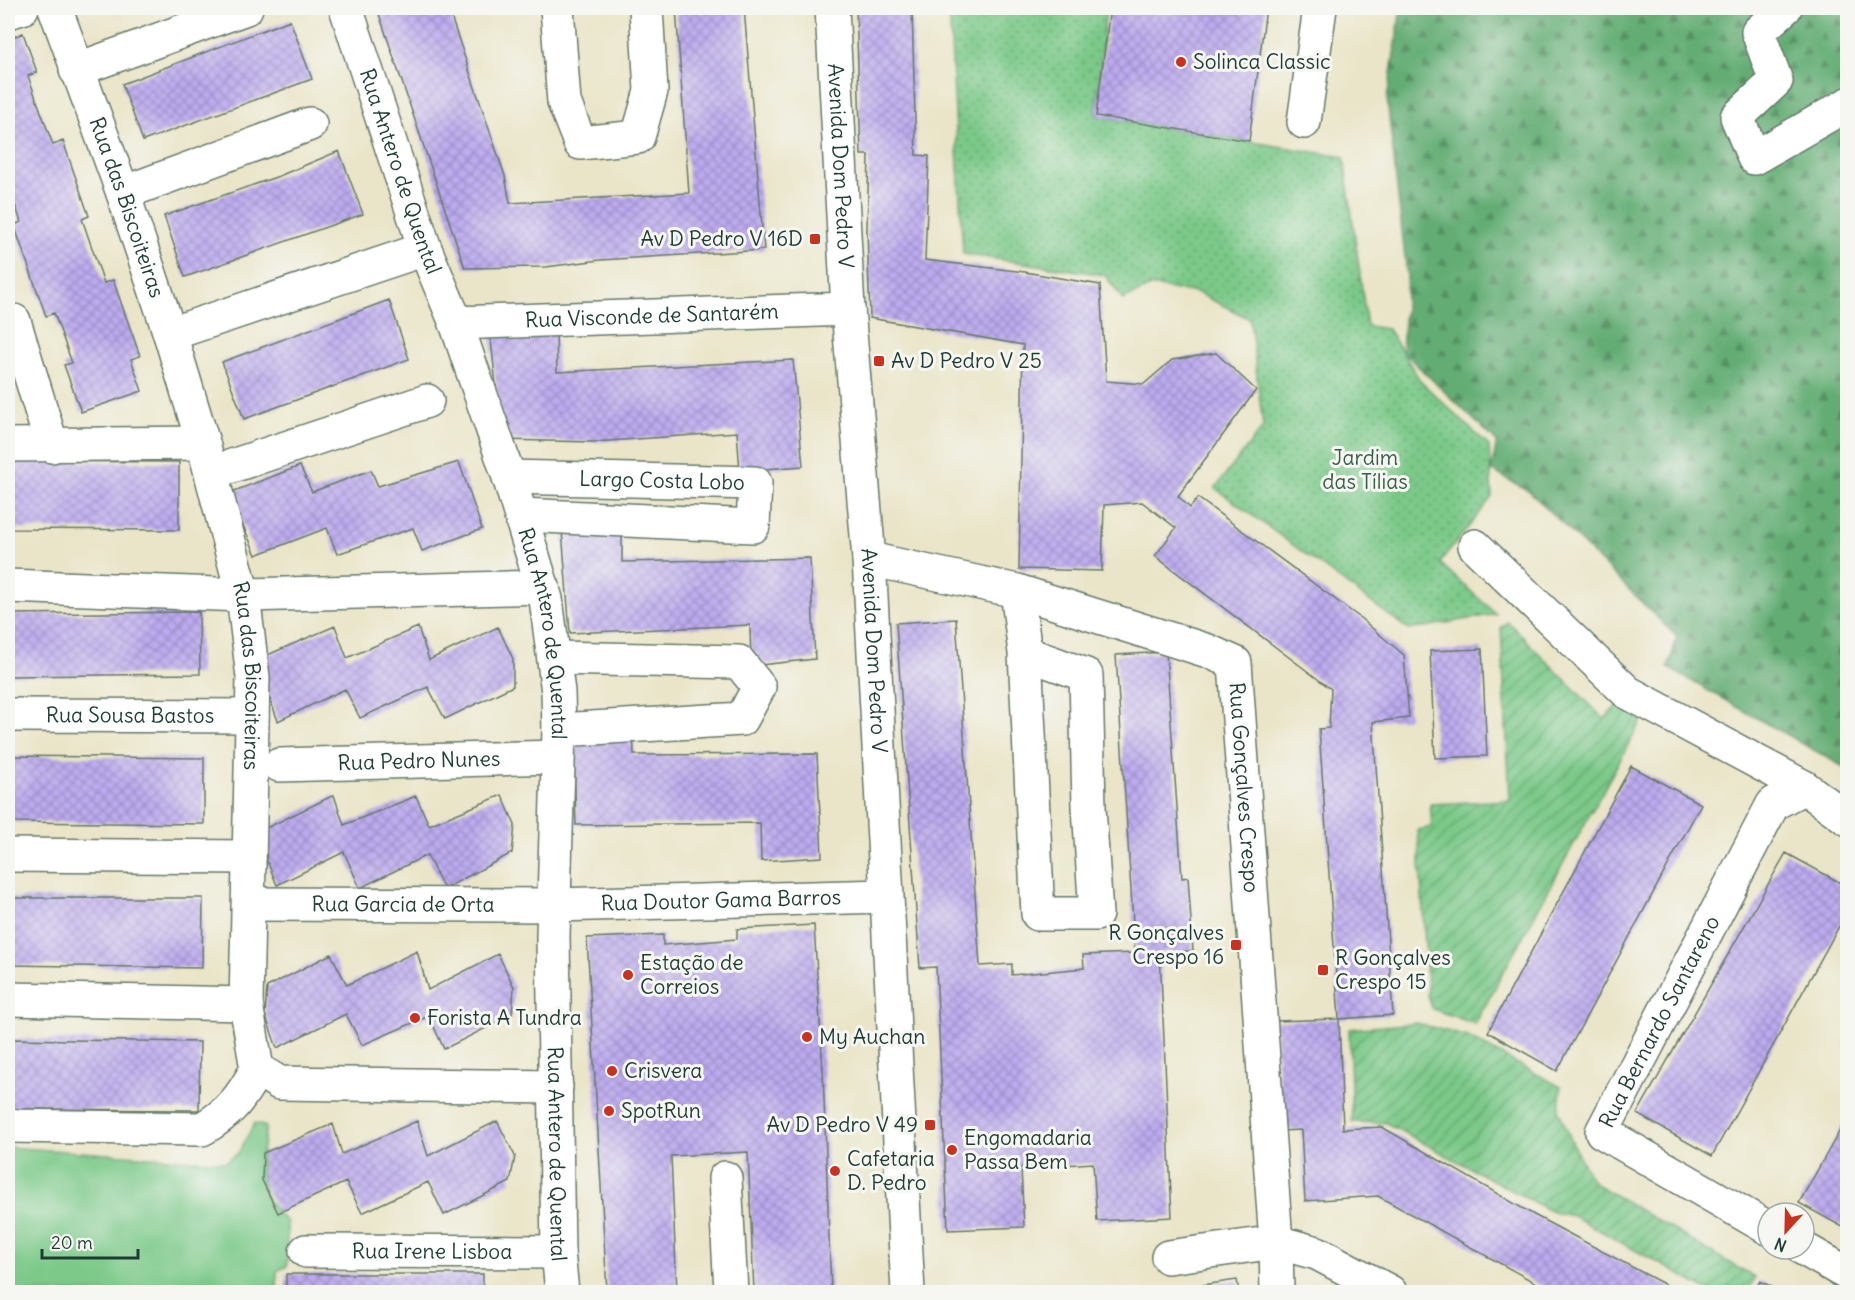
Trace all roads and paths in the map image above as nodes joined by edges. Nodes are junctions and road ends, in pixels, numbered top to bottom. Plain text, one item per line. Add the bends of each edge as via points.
1 (22, 8) edge
2 (55, 8) edge
3 (246, 8) edge
4 (346, 8) edge
5 (556, 8) edge
6 (646, 8) edge
7 (832, 8) edge
8 (1320, 8) edge
9 (1785, 8) edge
10 (8, 12) edge
11 (76, 70) junction
12 (1848, 104) edge
13 (1304, 122) dead end
14 (310, 124) dead end
15 (123, 193) junction
16 (425, 249) junction
17 (848, 309) junction
18 (8, 322) edge
19 (456, 323) junction
20 (170, 334) junction
21 (427, 401) dead end
22 (8, 446) edge
23 (52, 446) junction
24 (207, 458) junction
25 (509, 477) junction
26 (521, 515) junction
27 (1475, 546) dead end
28 (869, 559) junction
29 (8, 586) edge
30 (543, 586) junction
31 (1017, 591) junction
32 (243, 595) junction
33 (1025, 653) junction
34 (554, 658) junction
35 (8, 715) edge
36 (252, 716) junction
37 (558, 743) junction
38 (279, 765) dead end
39 (1804, 787) junction
40 (1848, 819) edge
41 (8, 855) edge
42 (249, 858) junction
43 (886, 896) junction
44 (250, 903) junction
45 (555, 905) junction
46 (8, 999) edge
47 (246, 1004) junction
48 (257, 1069) junction
49 (556, 1087) junction
50 (8, 1126) edge
51 (725, 1178) dead end
52 (1756, 1221) edge
53 (1276, 1242) junction
54 (306, 1251) dead end
55 (558, 1252) junction
56 (1816, 1256) edge
57 (1168, 1257) dead end
58 (1848, 1274) edge
59 (562, 1293) edge
60 (731, 1293) edge
61 (908, 1293) edge
62 (1277, 1293) edge
63 (1389, 1293) edge

1 - 10 street
2 - 11 street, Rua das Biscoiteiras
3 - 11 street
4 - 16 street, Rua Antero de Quental
5 - 6 street via 564,102 580,143 638,137 651,91
7 - 17 street, Avenida Dom Pedro V
8 - 13 street
9 - 12 street via 1758,33 1776,81 1737,117 1754,158
11 - 15 street, Rua das Biscoiteiras
14 - 15 street
15 - 20 street, Rua das Biscoiteiras
16 - 19 street, Rua Antero de Quental
16 - 20 street
17 - 19 street, Rua Visconde de Santarém
17 - 28 street, Avenida Dom Pedro V
18 - 23 street via 14,321
19 - 25 street, Rua Antero de Quental
20 - 24 street, Rua das Biscoiteiras
21 - 24 street
22 - 23 street
23 - 24 street
24 - 32 street, Rua das Biscoiteiras
25 - 26 street, Rua Antero de Quental
25 - 26 street, Largo Costa Lobo via 755,483 753,526
26 - 30 street, Rua Antero de Quental
27 - 39 street via 1627,692
28 - 31 street, Rua Gonçalves Crespo
28 - 43 street, Avenida Dom Pedro V
29 - 32 street
30 - 32 street
30 - 34 street, Rua Antero de Quental
31 - 33 street
31 - 53 street, Rua Gonçalves Crespo via 1235,663
32 - 36 street, Rua das Biscoiteiras via 253,677
33 - 33 street via 1038,914 1096,914 1086,675
34 - 37 street, Rua Antero de Quental
34 - 37 street, Rua Pedro Nunes via 739,662 759,687 742,718
35 - 36 street, Rua Sousa Bastos
36 - 42 street, Rua das Biscoiteiras
37 - 38 street, Rua Pedro Nunes
37 - 45 street, Rua Antero de Quental
39 - 40 street
39 - 52 street, Rua Bernardo Santareno via 1773,804 1602,1132
41 - 42 street
42 - 44 street, Rua das Biscoiteiras
43 - 45 street, Rua Doutor Gama Barros
43 - 61 street, Avenida Dom Pedro V
44 - 45 street, Rua Garcia de Orta
44 - 47 street, Rua das Biscoiteiras
45 - 49 street, Rua Antero de Quental
46 - 47 street
47 - 48 street, Rua das Biscoiteiras
48 - 49 street via 279,1083
48 - 50 street via 242,1096 225,1115 202,1129
49 - 55 street, Rua Antero de Quental
51 - 60 street
53 - 57 street
53 - 62 street, Rua Gonçalves Crespo
53 - 63 street via 1317,1254
54 - 55 street, Rua Irene Lisboa
55 - 59 street, Rua Antero de Quental
56 - 58 street

